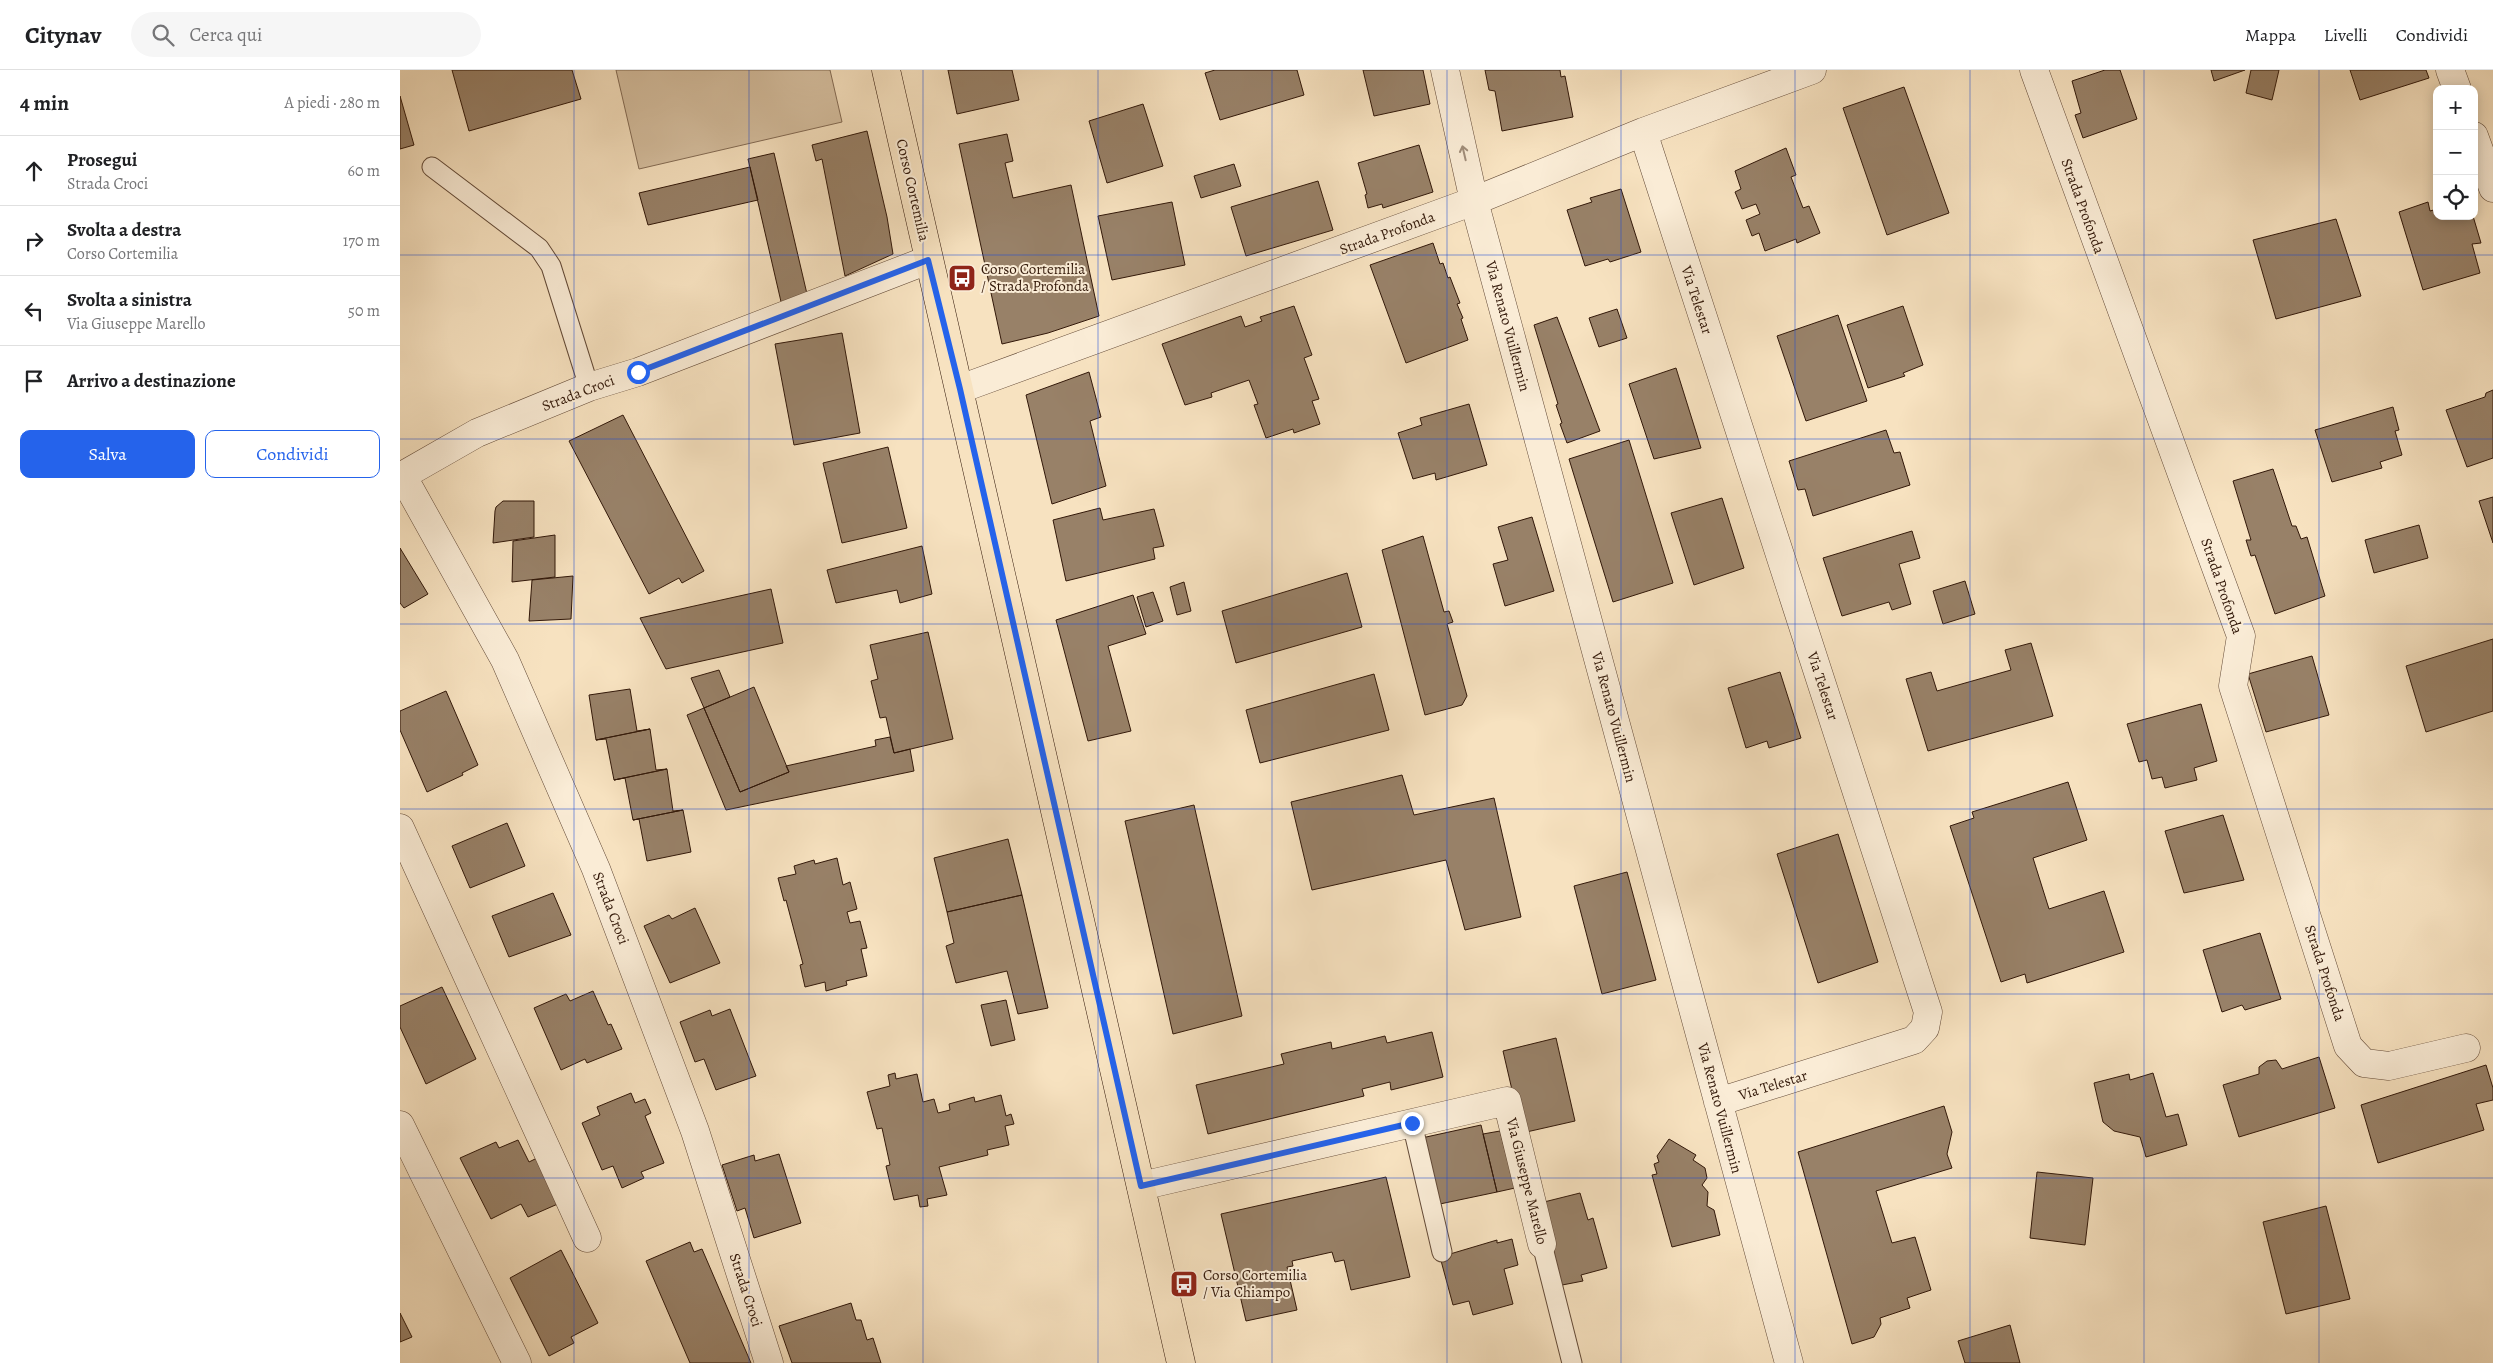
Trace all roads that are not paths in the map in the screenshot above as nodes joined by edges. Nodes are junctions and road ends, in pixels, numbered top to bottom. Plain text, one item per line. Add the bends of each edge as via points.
1 (886, 70) edge
2 (1445, 70) edge
3 (1812, 70) edge
4 (2034, 70) edge
5 (2450, 70) edge
6 (2456, 85) edge
7 (1643, 132) junction
8 (2478, 147) edge
9 (432, 167) dead end
10 (2493, 188) edge
11 (1474, 201) junction
12 (928, 260) junction
13 (589, 387) junction
14 (960, 389) junction
15 (401, 476) edge
16 (400, 828) edge
17 (2466, 1048) dead end
18 (1718, 1102) junction
19 (1412, 1123) junction
20 (400, 1125) edge
21 (1141, 1186) junction
22 (587, 1238) dead end
23 (1542, 1244) joint
24 (1442, 1252) dead end
25 (517, 1363) edge
26 (769, 1363) edge
27 (1181, 1363) edge
28 (1572, 1363) edge
29 (1789, 1363) edge

1 - 12 main road, Corso Cortemilia
11 -> 2 street, Via Renato Vuillermin
3 - 7 street, Strada Profonda
4 - 17 street, Strada Profonda via 2241,636 2233,686 2348,1046 2364,1063 2389,1066
5 - 6 street
7 - 11 street, Strada Profonda
7 - 18 street, Via Telestar via 1928,1012 1926,1028 1914,1040
8 - 10 street
9 - 13 lane via 539,248 551,266
11 - 14 street, Strada Profonda
11 - 18 street, Via Renato Vuillermin
12 - 13 street, Strada Croci via 638,372
12 - 14 main road, Corso Cortemilia
13 - 15 street, Strada Croci via 477,433
14 - 21 main road, Corso Cortemilia
15 - 26 street, Strada Croci via 505,660 596,869 695,1131
16 - 22 street
18 - 29 street, Via Renato Vuillermin
19 - 21 street, Via Giuseppe Marello
19 - 23 street, Via Giuseppe Marello via 1507,1101
19 - 24 lane
20 - 25 street
21 - 27 main road, Corso Cortemilia
23 - 28 lane, Via Giuseppe Marello

